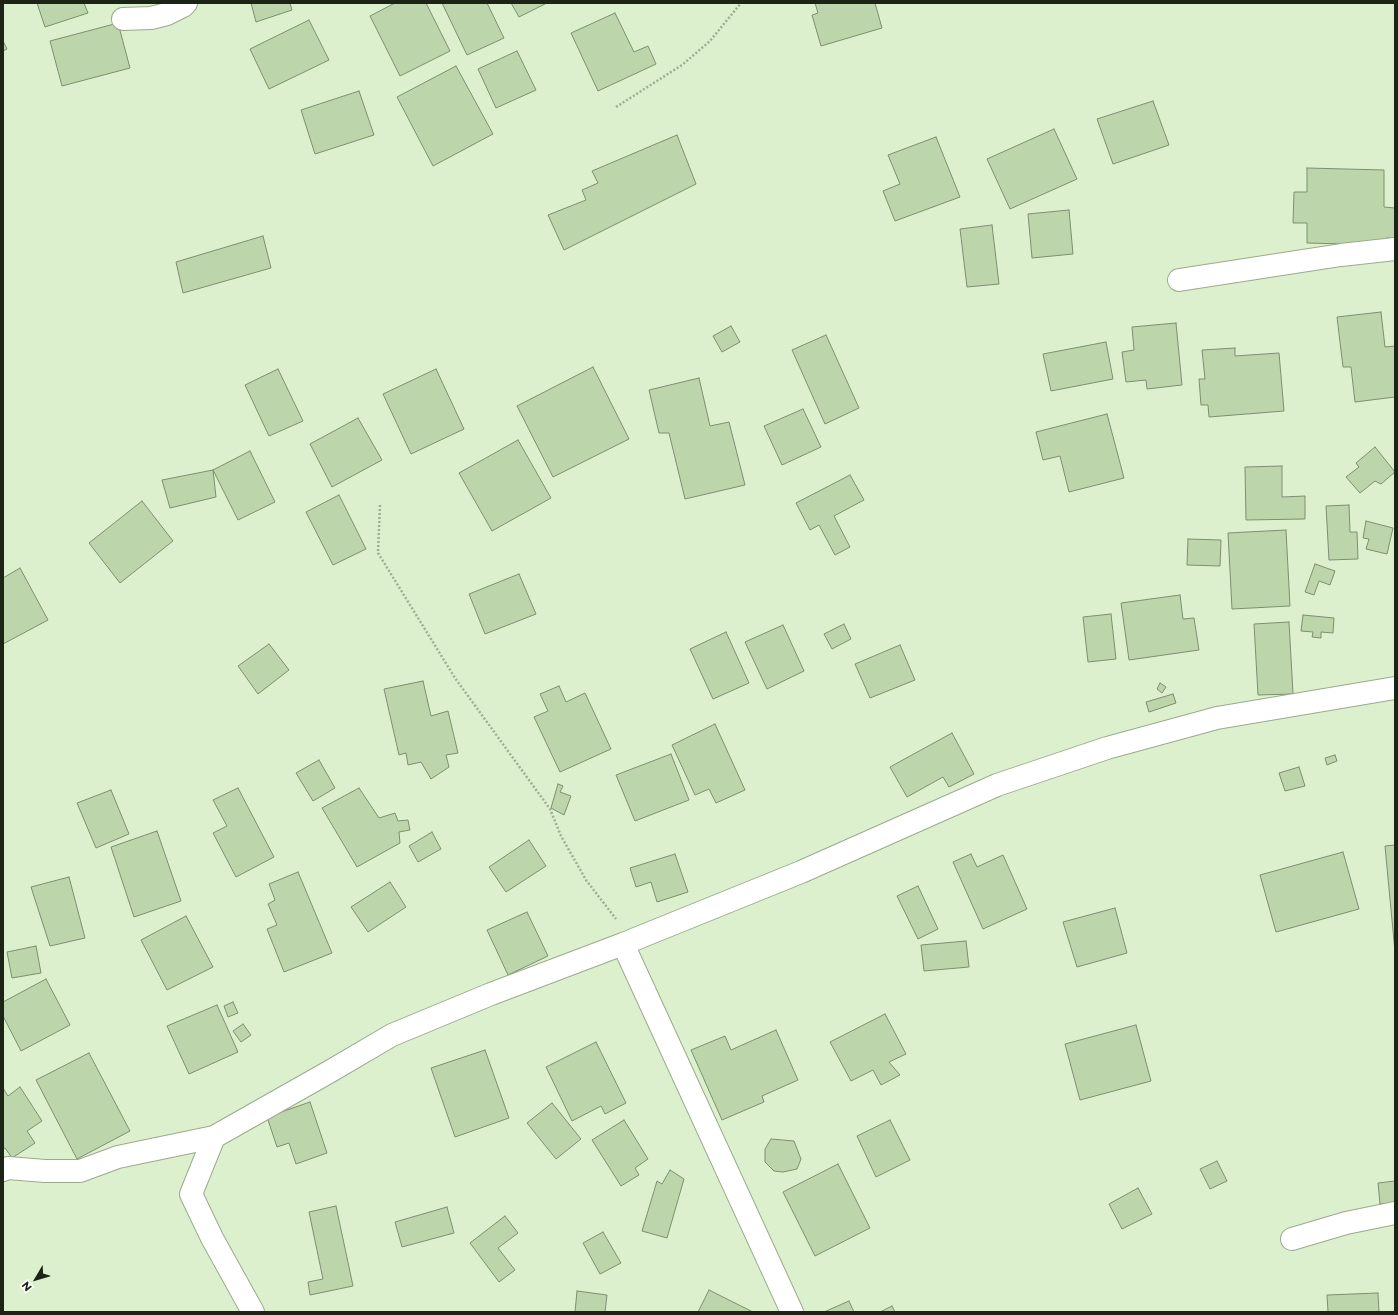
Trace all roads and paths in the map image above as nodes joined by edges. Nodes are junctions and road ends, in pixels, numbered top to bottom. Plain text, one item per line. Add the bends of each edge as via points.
1 (186, 3) edge
2 (741, 3) edge
3 (123, 20) dead end
4 (616, 107) dead end
5 (1395, 249) edge
6 (1179, 280) dead end
7 (380, 505) dead end
8 (1395, 688) edge
9 (628, 942) junction
10 (214, 1137) junction
11 (3, 1170) edge
12 (1395, 1213) edge
13 (1292, 1239) dead end
14 (253, 1312) edge
15 (792, 1312) edge

1 - 3 street via 167,14
2 - 4 path via 710,41 682,65
5 - 6 street
7 - 9 path via 378,553 455,678 550,809 561,836 586,880
8 - 9 street via 1217,718 1099,750 997,784 801,872
9 - 10 street via 392,1035
9 - 15 street
10 - 11 street via 118,1157 80,1171 8,1168
10 - 14 street via 191,1194
12 - 13 street via 1346,1223

